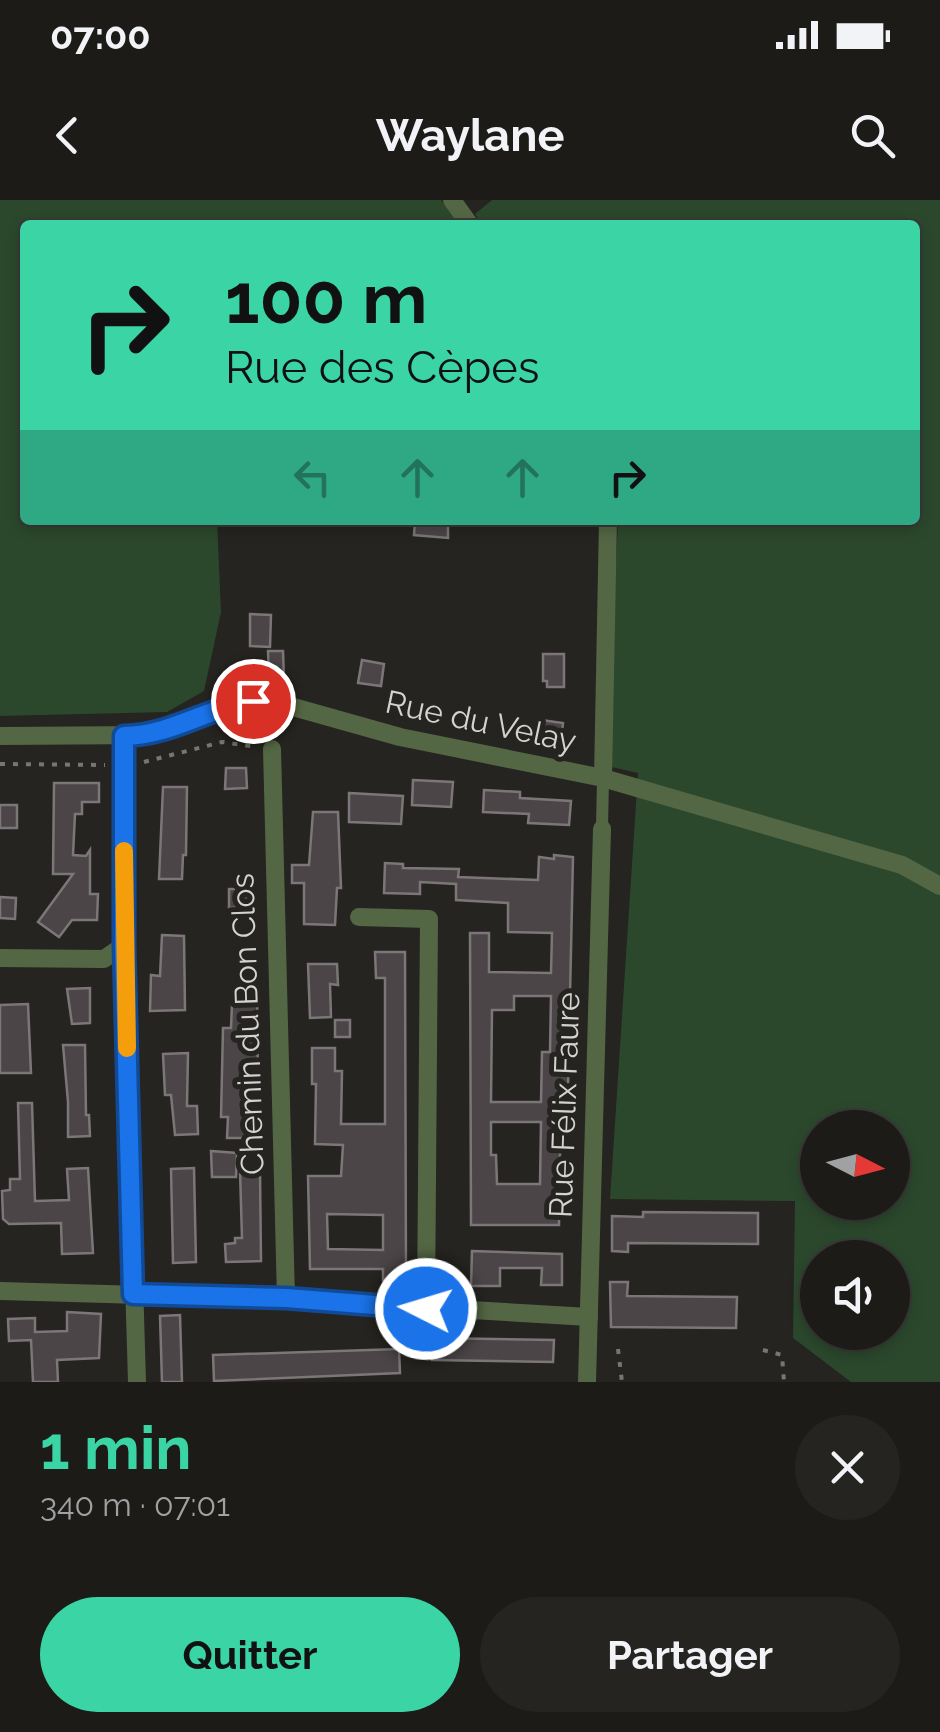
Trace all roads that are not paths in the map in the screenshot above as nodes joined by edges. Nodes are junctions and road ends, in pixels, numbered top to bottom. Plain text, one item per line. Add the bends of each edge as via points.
1 (608, 525) edge
2 (0, 736) edge
3 (124, 736) junction
4 (272, 748) dead end
5 (603, 778) junction
6 (602, 830) joint
7 (940, 886) edge
8 (360, 917) dead end
9 (124, 945) junction
10 (0, 958) edge
11 (0, 1290) edge
12 (133, 1294) junction
13 (286, 1298) junction
14 (426, 1309) junction
15 (588, 1318) junction
16 (137, 1382) edge
17 (587, 1382) edge

1 - 5 street
2 - 3 street, Rue du Velay
3 - 5 street, Rue du Velay via 174,729 226,705 266,702
3 - 9 street
4 - 13 street, Chemin du Bon Clos
5 - 6 street
5 - 7 street, Rue du Velay via 902,865
6 - 15 street, Rue Félix Faure
8 - 14 street via 429,919
9 - 10 street via 104,959
9 - 12 street
11 - 12 street
12 - 13 street
12 - 16 street
13 - 14 street
14 - 15 street
15 - 17 street, Rue Félix Faure

